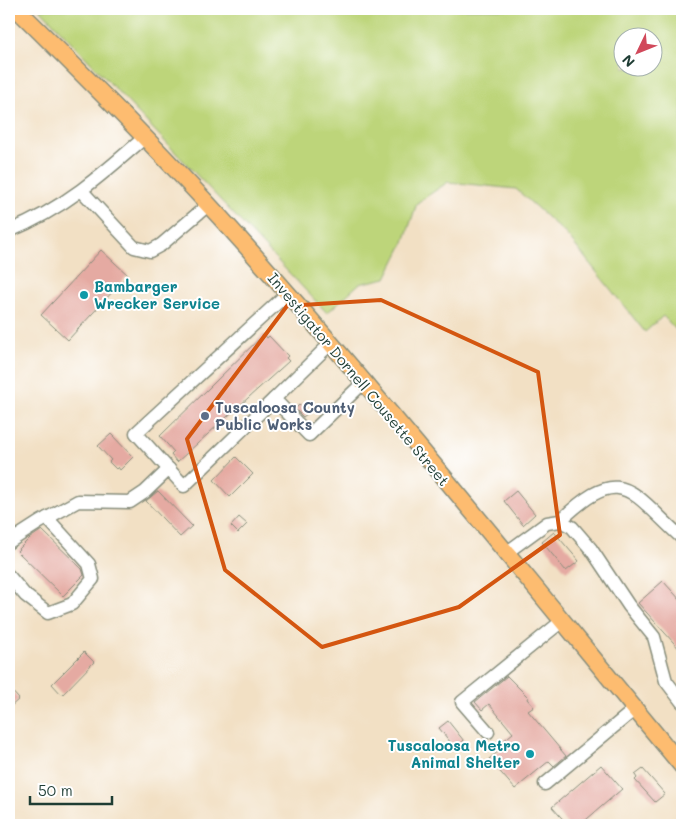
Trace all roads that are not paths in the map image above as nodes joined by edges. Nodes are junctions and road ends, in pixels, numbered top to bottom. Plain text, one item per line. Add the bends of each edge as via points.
1 (17, 9) edge
2 (145, 137) junction
3 (82, 191) junction
4 (208, 204) junction
5 (9, 231) edge
6 (288, 294) junction
7 (331, 343) junction
8 (364, 382) junction
9 (274, 399) junction
10 (169, 470) junction
11 (47, 518) junction
12 (560, 521) junction
13 (682, 538) edge
14 (9, 542) edge
15 (506, 553) junction
16 (9, 576) edge
17 (562, 621) junction
18 (682, 702) edge
19 (635, 709) junction
20 (488, 732) dead end
21 (680, 759) edge
22 (545, 784) dead end

1 - 2 main road, Investigator Dornell Cousette Street
2 - 3 street
2 - 4 main road, Investigator Dornell Cousette Street
3 - 4 street via 134,248 150,251
3 - 5 street via 36,220
4 - 6 main road, Investigator Dornell Cousette Street
6 - 7 main road, Investigator Dornell Cousette Street
6 - 10 street via 136,433
7 - 8 main road, Investigator Dornell Cousette Street
7 - 9 street
8 - 9 street via 309,436
8 - 15 main road, Investigator Dornell Cousette Street
9 - 10 street via 184,486
10 - 11 street via 130,502 78,501
11 - 14 street
11 - 16 street via 89,564 93,579 72,604 48,613 25,596
12 - 13 street via 591,494 605,487 619,487 632,493
12 - 15 street via 547,523
12 - 18 street via 572,527 592,549 629,606 654,637 666,681
15 - 17 main road, Investigator Dornell Cousette Street
17 - 19 main road, Investigator Dornell Cousette Street
17 - 20 street via 462,702
19 - 21 main road, Investigator Dornell Cousette Street
19 - 22 street

